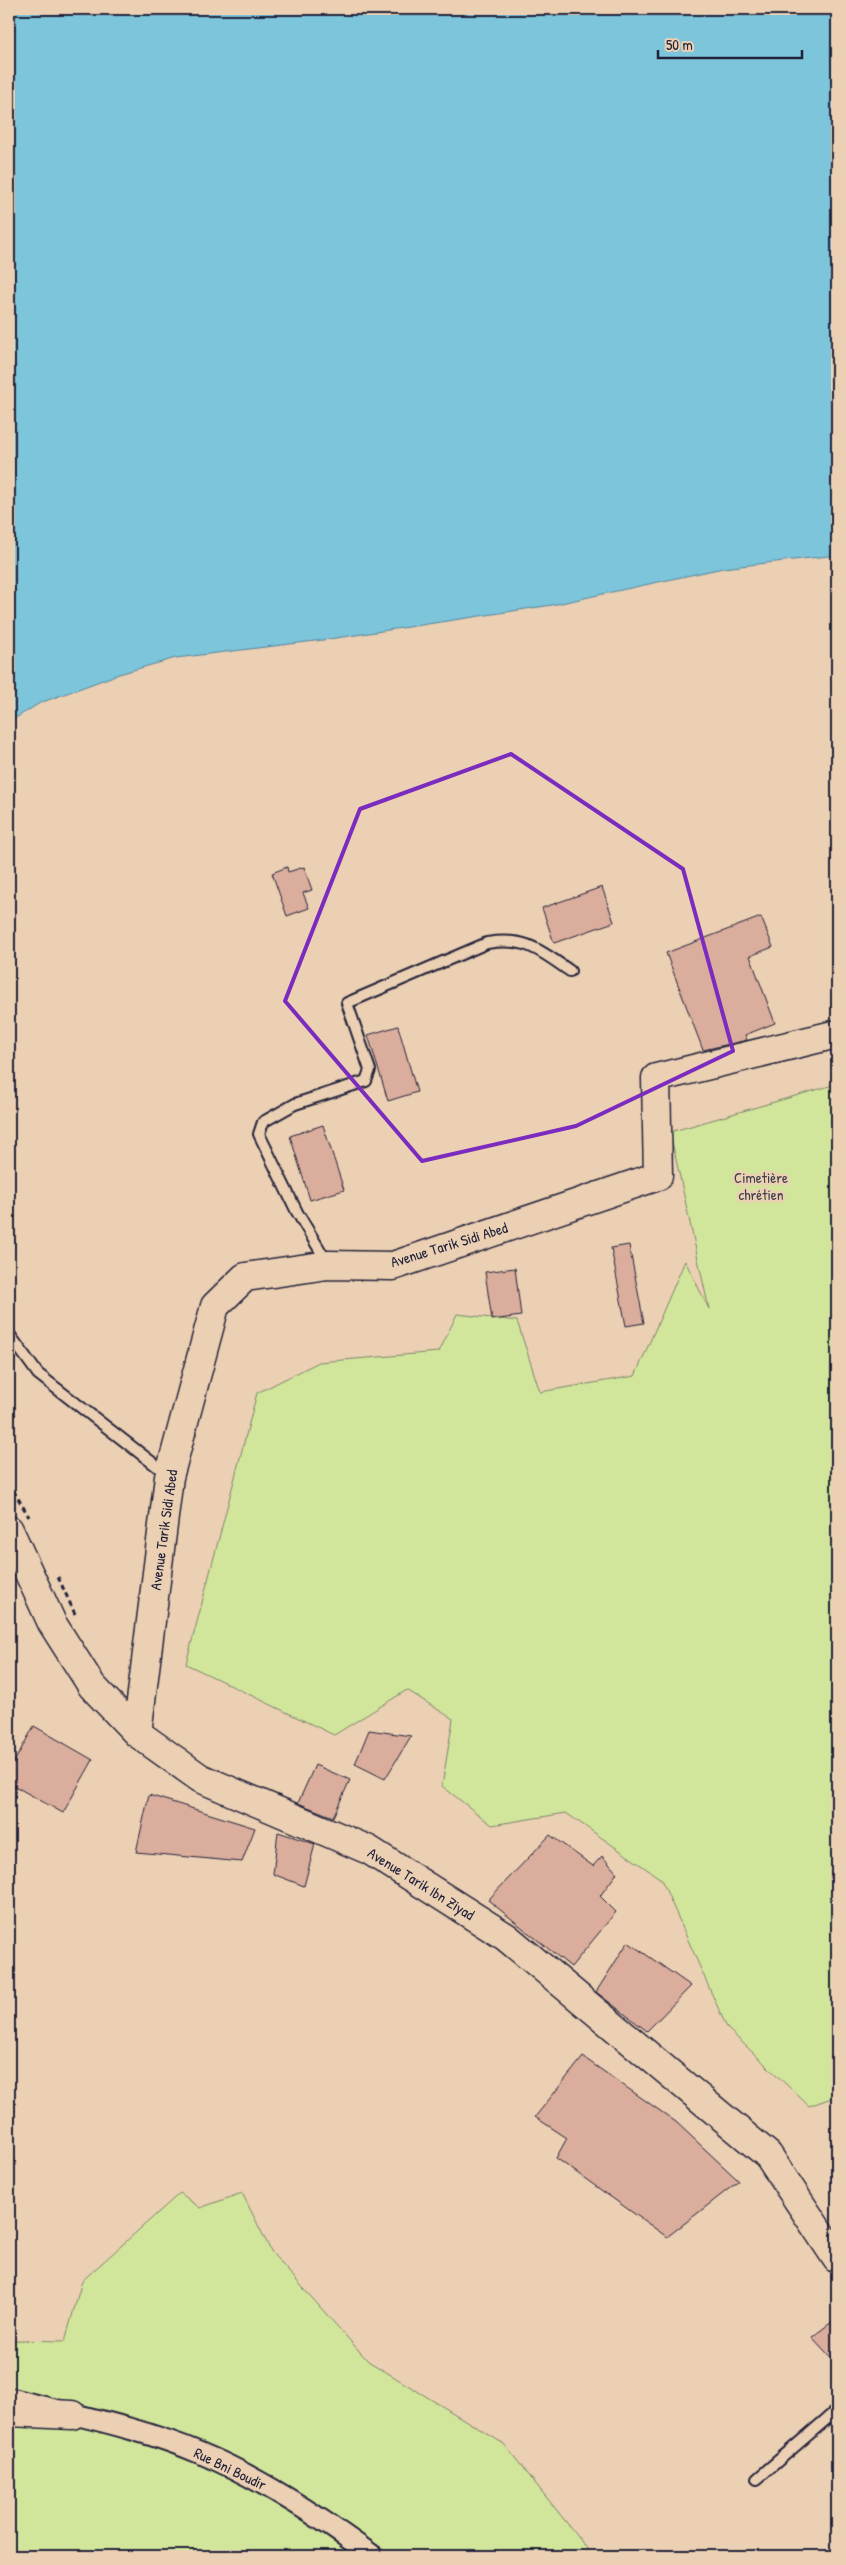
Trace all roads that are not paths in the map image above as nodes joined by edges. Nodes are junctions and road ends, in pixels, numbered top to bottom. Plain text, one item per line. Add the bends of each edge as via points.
1 (570, 971) dead end
2 (837, 1034) edge
3 (328, 1265) junction
4 (9, 1334) edge
5 (169, 1477) junction
6 (9, 1530) edge
7 (137, 1733) junction
8 (837, 2259) edge
9 (9, 2398) edge
10 (9, 2406) edge
11 (837, 2410) edge
12 (9, 2412) edge
13 (72, 2415) junction
14 (757, 2479) dead end
15 (373, 2556) edge

1 - 3 lane via 534,947 509,940 487,943 347,1003 370,1070 366,1081 295,1104 263,1122 259,1134
2 - 3 street, Avenue Tarik Sidi Abed via 656,1078 658,1176 393,1266
3 - 5 street, Avenue Tarik Sidi Abed via 245,1277 215,1306
4 - 5 lane via 38,1374
5 - 7 street, Avenue Tarik Sidi Abed
6 - 7 street, Avenue Tarik Ibn Ziyad via 52,1623 92,1686
7 - 8 street, Avenue Tarik Ibn Ziyad via 200,1778 369,1850 506,1937 768,2155
9 - 13 street, Rue Bni Boudir
10 - 13 street, Rue Bni Boudir
11 - 14 lane
12 - 13 street
13 - 15 street, Rue Bni Boudir via 136,2430 200,2453 260,2483 333,2526

